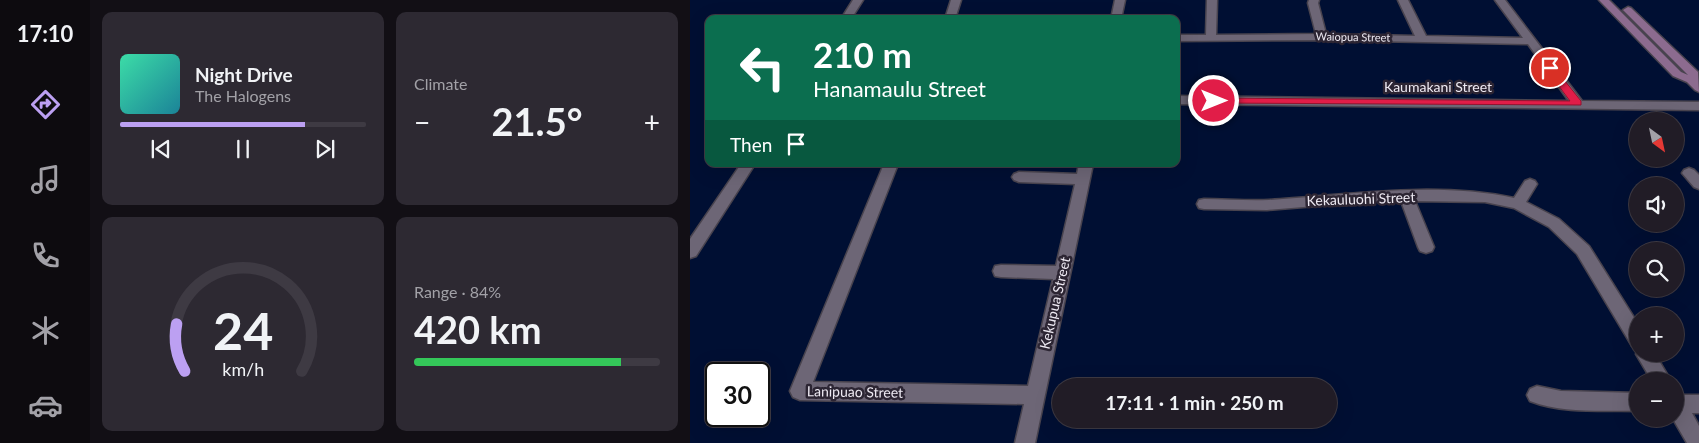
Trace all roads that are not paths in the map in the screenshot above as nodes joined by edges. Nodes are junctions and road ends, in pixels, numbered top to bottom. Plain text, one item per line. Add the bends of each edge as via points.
1 (858, 0) edge
2 (956, 0) edge
3 (1120, 0) edge
4 (1212, 0) edge
5 (1314, 0) edge
6 (1403, 0) edge
7 (1500, 0) edge
8 (1604, 0) edge
9 (1618, 0) edge
10 (849, 15) edge
11 (951, 15) edge
12 (1117, 15) edge
13 (1322, 37) junction
14 (1180, 38) edge
15 (1211, 38) junction
16 (1422, 38) junction
17 (1530, 41) junction
18 (1695, 84) edge
19 (1180, 100) edge
20 (1577, 103) junction
21 (1699, 106) edge
22 (746, 167) edge
23 (890, 167) edge
24 (1085, 167) edge
25 (1689, 172) dead end
26 (1019, 177) dead end
27 (1082, 179) junction
28 (1530, 184) dead end
29 (1699, 184) edge
30 (1406, 196) junction
31 (1204, 204) dead end
32 (1518, 204) junction
33 (1426, 248) dead end
34 (690, 252) edge
35 (1001, 272) dead end
36 (1063, 273) junction
37 (1629, 325) edge
38 (1034, 395) junction
39 (1537, 395) dead end
40 (1629, 402) edge
41 (1684, 404) edge
42 (1699, 404) edge
43 (1684, 419) edge
44 (1024, 443) edge
45 (1698, 443) edge

1 - 10 street
2 - 11 street
3 - 12 street
4 - 15 street
5 - 13 street
6 - 16 street
7 - 17 street
8 - 18 main road via 1677,74
9 - 18 main road via 1694,74
13 - 15 street, Waiopua Street
13 - 16 street, Waiopua Street
14 - 15 street, Waiopua Street
16 - 17 street, Waiopua Street
17 - 20 street
19 - 20 street, Kaumakani Street
20 - 21 street, Kaumakani Street
22 - 34 street
23 - 38 street, Lanipuao Street via 800,391
24 - 27 street, Kekupua Street
25 - 29 street
26 - 27 street
27 - 36 street, Kekupua Street
28 - 32 street
30 - 31 street, Kekauluohi Street
30 - 32 street, Kekauluohi Street via 1485,197
30 - 33 street
32 - 37 street, Kekauluohi Street via 1554,223 1583,250
35 - 36 street
36 - 38 street, Kekupua Street
38 - 44 street, Kekupua Street
39 - 40 street via 1562,400
41 - 42 street
43 - 45 street

